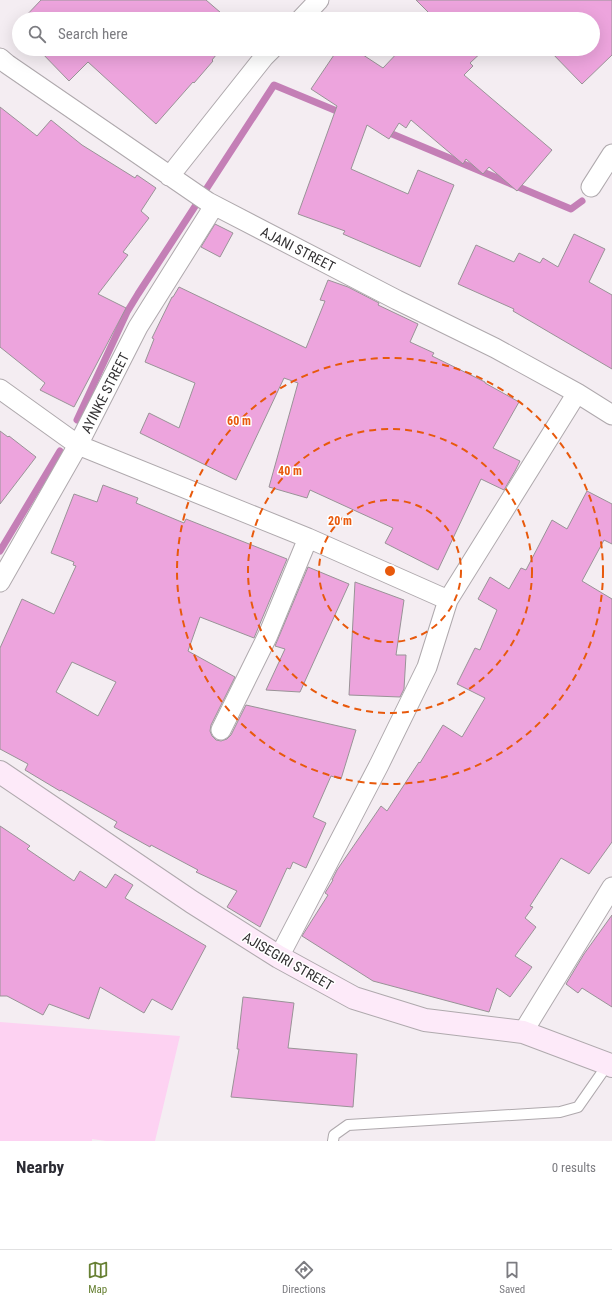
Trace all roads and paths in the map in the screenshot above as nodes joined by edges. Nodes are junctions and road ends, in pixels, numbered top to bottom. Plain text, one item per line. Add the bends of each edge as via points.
1 (319, 0) edge
2 (308, 12) edge
3 (265, 56) edge
4 (2, 65) edge
5 (612, 154) edge
6 (169, 176) junction
7 (591, 187) dead end
8 (211, 204) junction
9 (0, 389) edge
10 (577, 393) junction
11 (612, 415) edge
12 (78, 445) junction
13 (308, 538) junction
14 (0, 582) edge
15 (448, 600) junction
16 (221, 730) dead end
17 (0, 772) edge
18 (612, 887) edge
19 (279, 957) junction
20 (523, 1032) junction
21 (610, 1065) edge
22 (333, 1141) edge

1 - 2 street
3 - 6 street
4 - 6 street, AJANI STREET
5 - 7 street
6 - 8 street, AJANI STREET
8 - 10 street, AJANI STREET via 495,348
8 - 12 street, AYINKE STREET via 138,327
9 - 12 street
10 - 11 street, AJANI STREET
10 - 15 street
12 - 13 street
12 - 14 street, AYINKE STREET
13 - 15 street
13 - 16 street via 268,635
15 - 19 street via 427,667
17 - 19 street, AJISEGIRI STREET via 192,902
18 - 20 street
19 - 20 street, AJISEGIRI STREET via 354,998 425,1020
20 - 21 street, AJISEGIRI STREET
21 - 22 lane via 578,1107 560,1112 348,1125 334,1135

